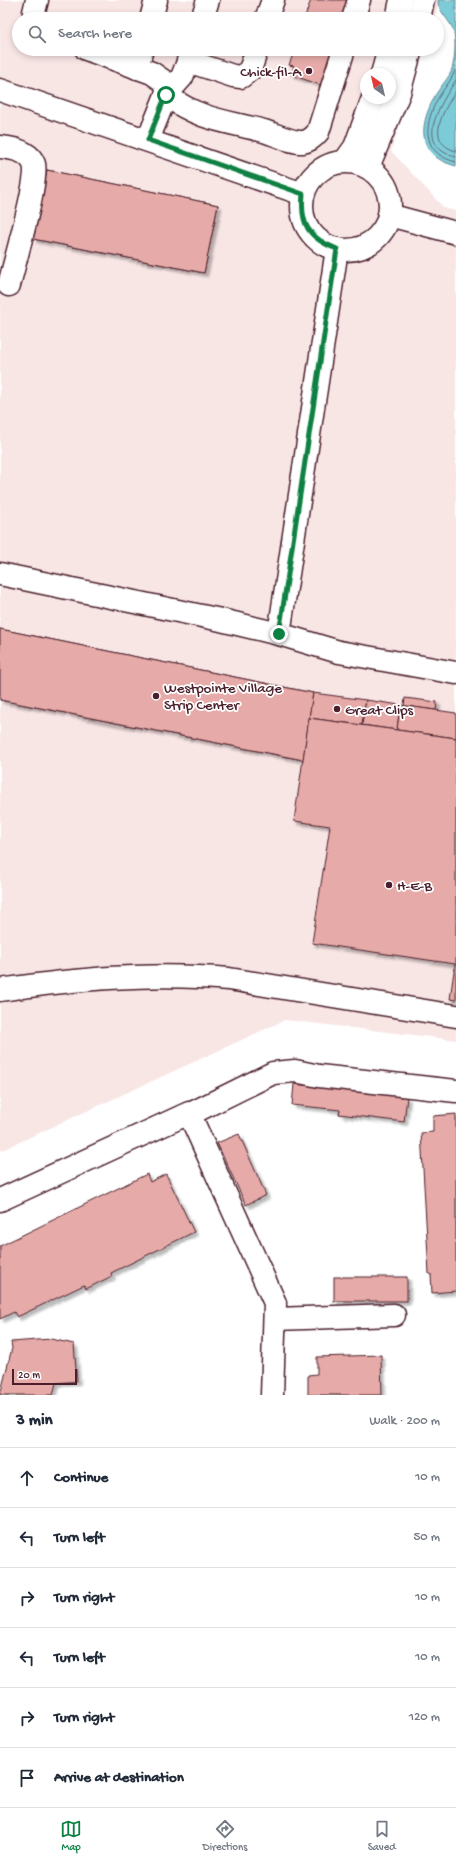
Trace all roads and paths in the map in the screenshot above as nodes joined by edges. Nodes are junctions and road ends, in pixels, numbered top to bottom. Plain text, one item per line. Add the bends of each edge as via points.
1 (37, 0) edge
2 (156, 0) edge
3 (208, 0) edge
4 (273, 0) edge
5 (359, 0) edge
6 (401, 0) edge
7 (423, 0) edge
8 (34, 12) edge
9 (153, 12) edge
10 (204, 12) edge
11 (269, 12) edge
12 (355, 12) edge
13 (398, 12) edge
14 (420, 12) edge
15 (128, 56) edge
16 (191, 56) edge
17 (193, 56) edge
18 (255, 56) edge
19 (342, 56) edge
20 (387, 56) edge
21 (409, 56) edge
22 (140, 58) edge
23 (384, 68) edge
24 (0, 90) edge
25 (166, 95) junction
26 (371, 104) edge
27 (148, 140) junction
28 (0, 147) edge
29 (345, 162) junction
30 (368, 167) junction
31 (303, 194) junction
32 (389, 215) junction
33 (456, 233) edge
34 (337, 249) junction
35 (8, 285) dead end
36 (0, 574) edge
37 (279, 634) junction
38 (456, 673) edge
39 (0, 990) edge
40 (456, 1016) edge
41 (456, 1091) edge
42 (190, 1114) junction
43 (0, 1200) edge
44 (394, 1315) dead end
45 (274, 1319) junction
46 (272, 1395) edge

1 - 8 lane
2 - 9 lane
3 - 10 lane
4 - 11 lane
5 - 12 lane
6 - 13 lane
7 - 14 lane
15 - 22 lane
16 - 25 lane via 182,77
17 - 18 lane via 233,76 241,77 250,70
19 - 25 lane via 318,132 302,142 208,118 182,107
20 - 23 lane
21 - 30 lane via 399,94
22 - 25 lane via 152,73 168,84
24 - 27 lane
25 - 27 lane
26 - 29 lane via 355,147
27 - 31 lane
28 - 35 lane via 24,152 31,160 35,171
29 - 30 lane
29 - 31 lane via 332,164 319,171 309,181
30 - 32 lane via 379,176 387,188 390,201
31 - 34 lane via 301,208 304,222 311,234 322,244
32 - 33 lane
32 - 34 lane via 384,228 375,239 363,247
34 - 37 lane
36 - 37 lane
37 - 38 lane via 339,652
39 - 40 lane via 94,979 200,977 229,979
41 - 42 lane via 319,1076 295,1071 273,1073
42 - 43 lane
42 - 45 lane via 275,1304
44 - 45 lane
45 - 46 lane

